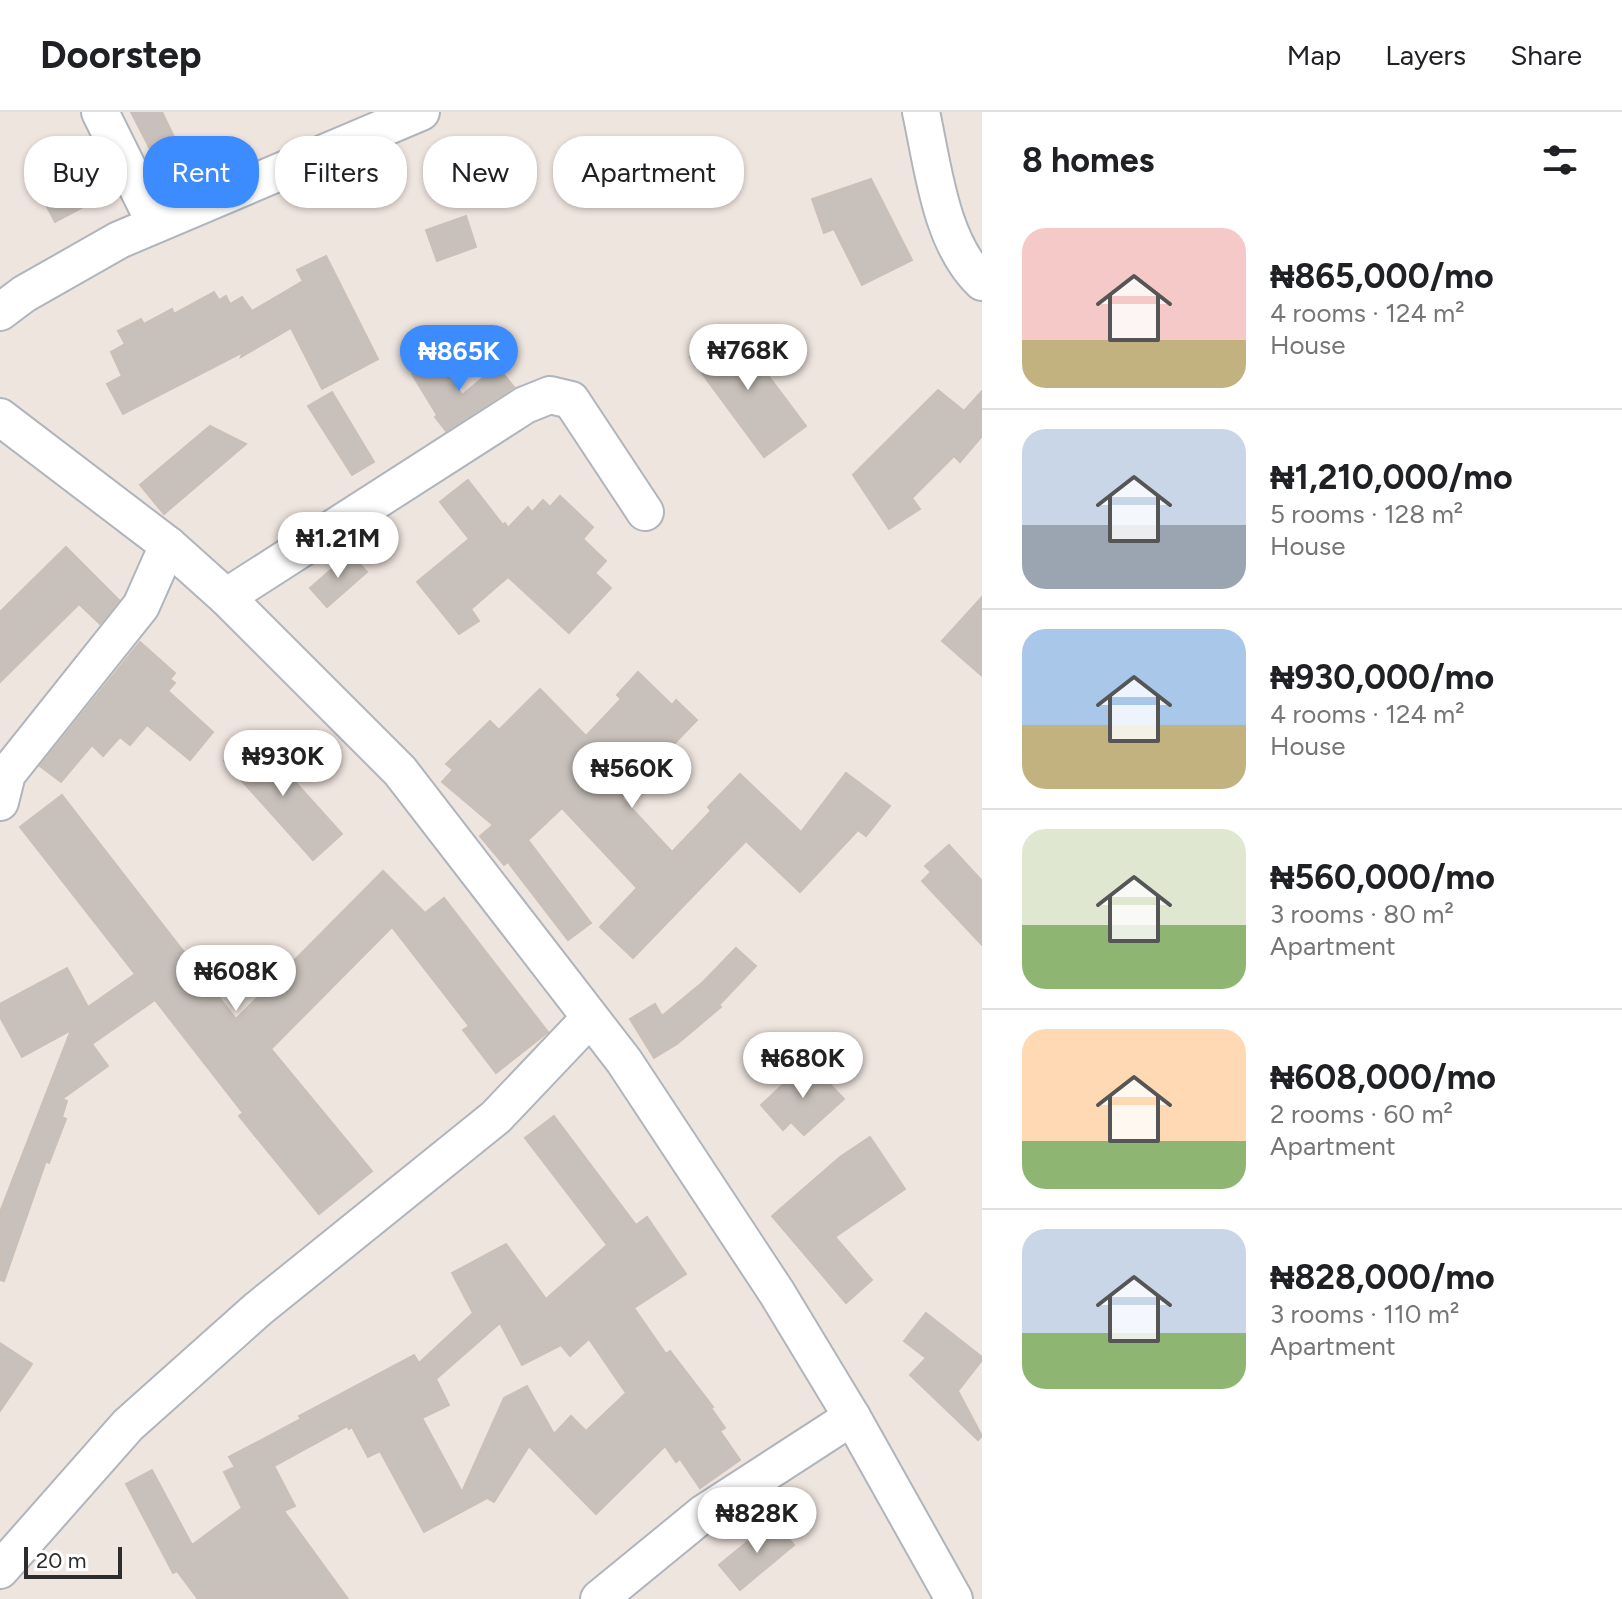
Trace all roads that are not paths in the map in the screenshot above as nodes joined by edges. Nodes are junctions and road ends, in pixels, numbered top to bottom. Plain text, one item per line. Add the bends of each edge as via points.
1 (100, 112) edge
2 (421, 112) edge
3 (921, 112) edge
4 (155, 223) junction
5 (982, 282) edge
6 (0, 312) edge
7 (0, 417) edge
8 (645, 512) dead end
9 (168, 545) junction
10 (226, 597) junction
11 (0, 802) edge
12 (590, 1018) junction
13 (852, 1417) junction
14 (0, 1570) edge
15 (982, 1595) edge
16 (599, 1599) edge
17 (954, 1599) edge
18 (977, 1599) edge

1 - 4 street
2 - 4 street
3 - 5 street via 939,196 959,252
4 - 6 street via 37,286
7 - 9 street
8 - 10 street via 571,400 550,395 525,405
9 - 10 street
9 - 11 street via 141,606 7,774
10 - 12 street via 400,771
12 - 13 street via 777,1293
12 - 14 street via 496,1117 258,1309 128,1425
13 - 16 street via 704,1513
13 - 17 street
15 - 18 street

